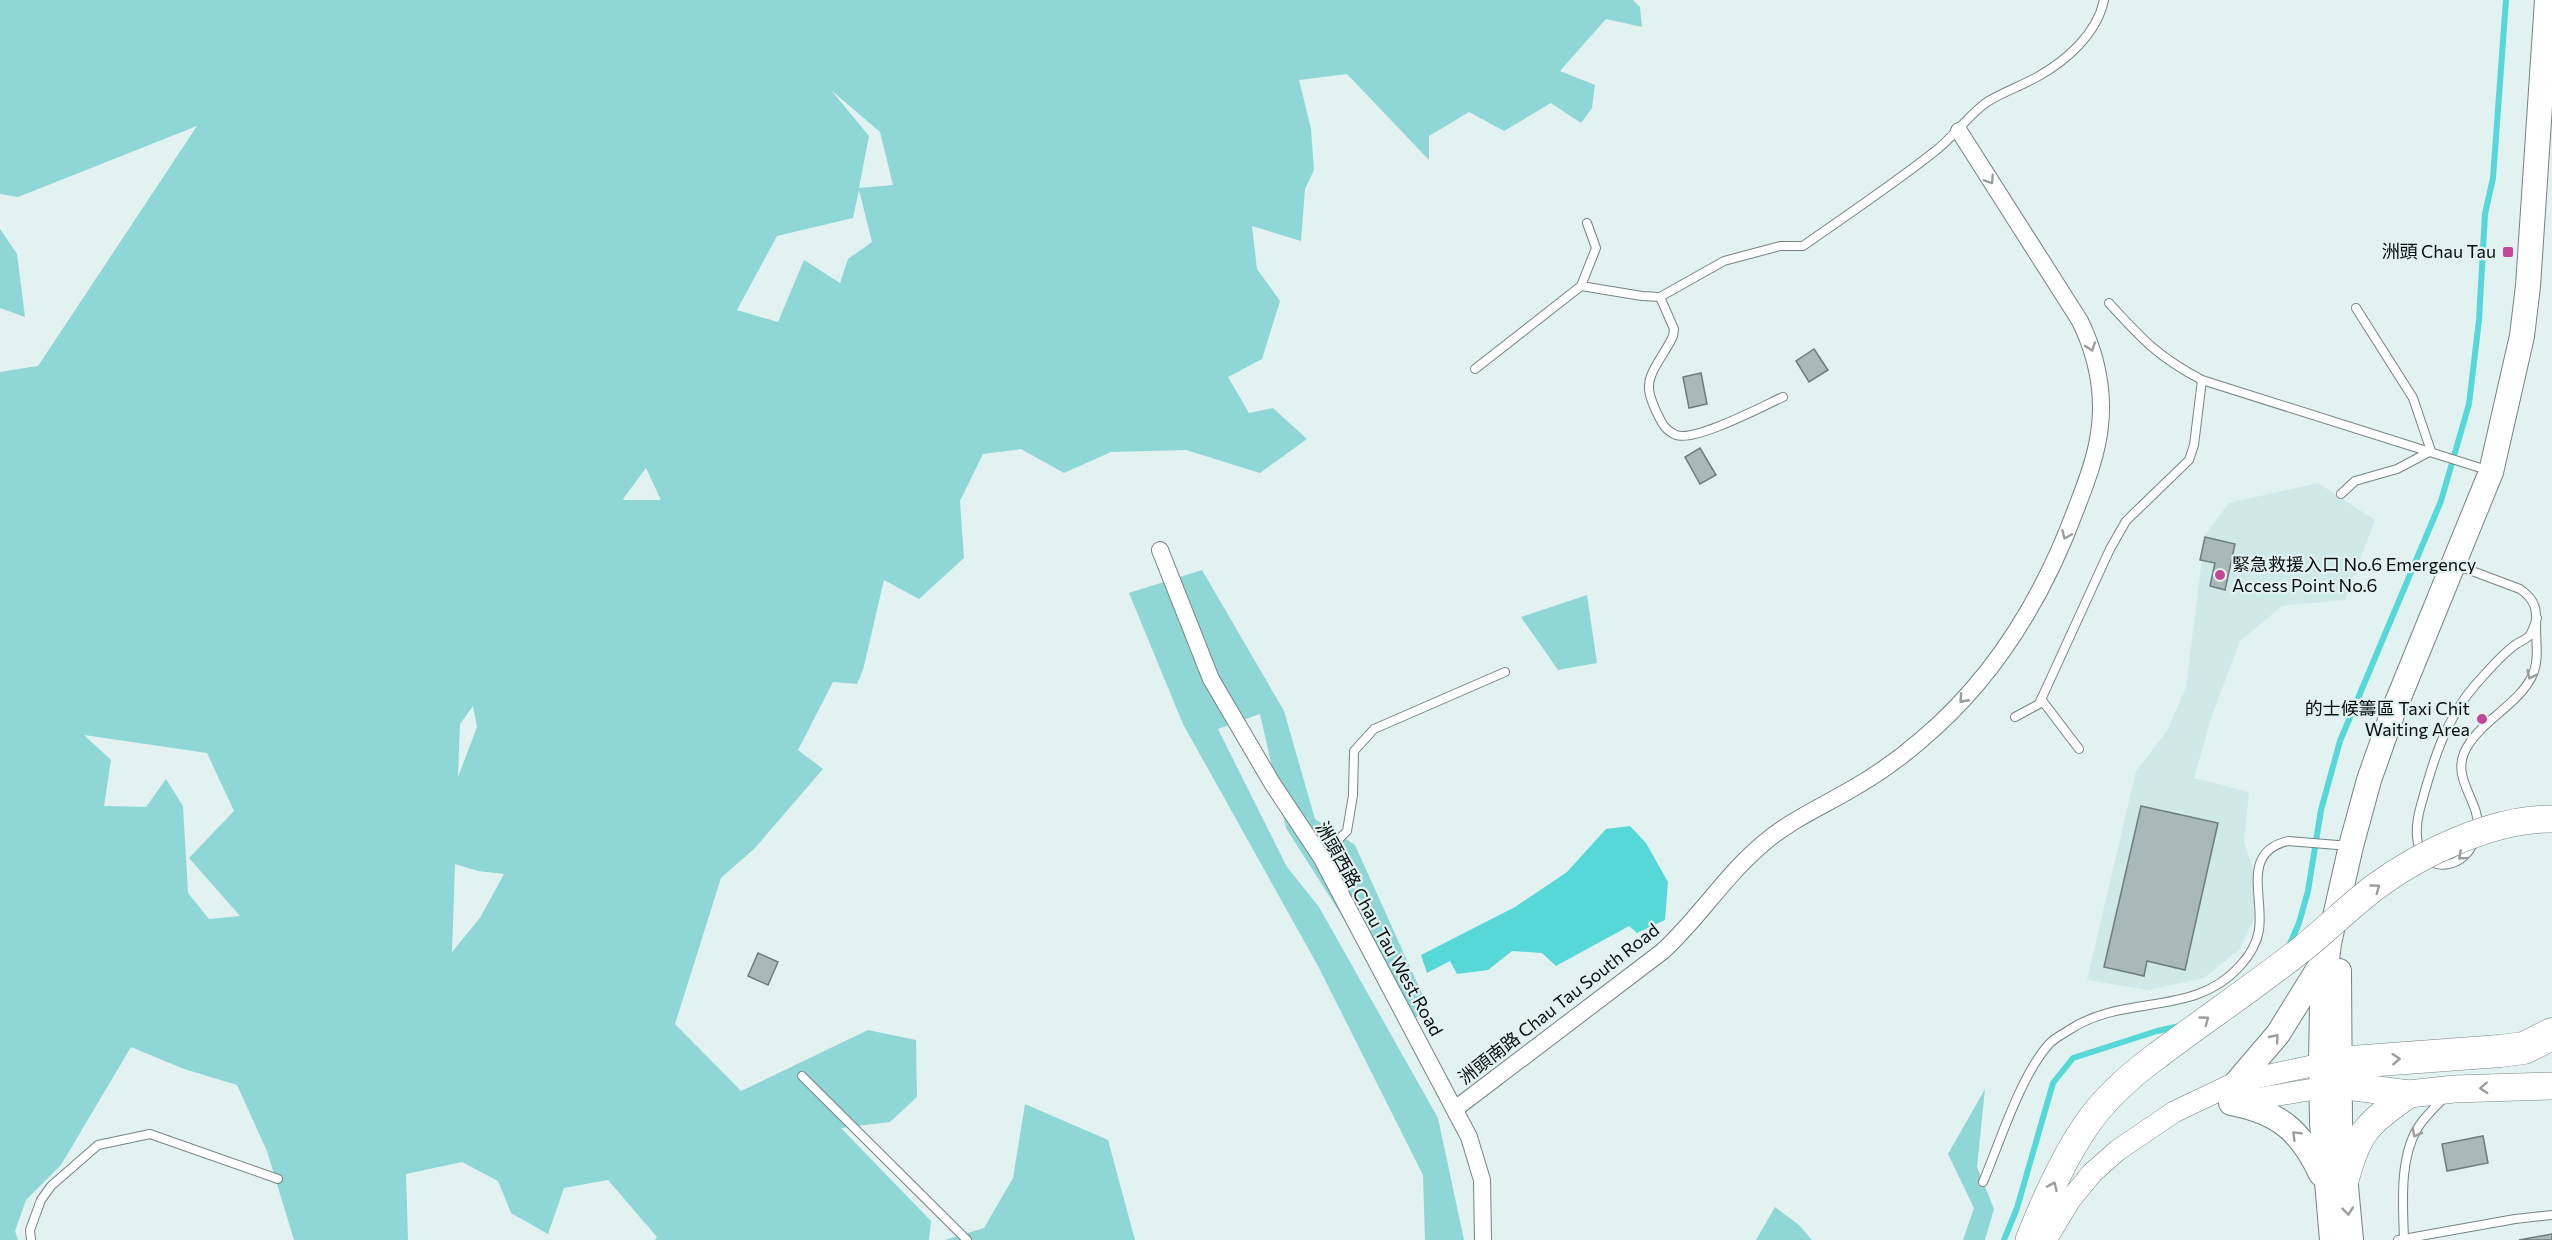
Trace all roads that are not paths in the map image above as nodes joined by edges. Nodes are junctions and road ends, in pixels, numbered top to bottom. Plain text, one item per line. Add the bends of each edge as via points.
1 (2104, 0) edge
2 (2547, 0) edge
3 (1959, 130) junction
4 (1587, 223) dead end
5 (1581, 286) junction
6 (1660, 297) junction
7 (2109, 303) dead end
8 (2356, 308) dead end
9 (1475, 369) dead end
10 (2202, 380) junction
11 (1783, 397) dead end
12 (2431, 451) junction
13 (2491, 472) junction
14 (2341, 494) dead end
15 (1160, 550) dead end
16 (2454, 564) junction
17 (2537, 618) junction
18 (1505, 672) dead end
19 (2041, 699) junction
20 (2015, 717) dead end
21 (2079, 749) dead end
22 (2552, 819) edge
23 (2351, 846) junction
24 (1321, 857) junction
25 (2342, 888) junction
26 (2329, 943) junction
27 (2552, 1034) edge
28 (2330, 1075) junction
29 (802, 1076) dead end
30 (2552, 1086) edge
31 (2454, 1089) junction
32 (2234, 1093) junction
33 (2409, 1094) junction
34 (1455, 1109) junction
35 (278, 1179) dead end
36 (1983, 1182) dead end
37 (2336, 1183) junction
38 (2552, 1215) edge
39 (31, 1240) edge
40 (967, 1240) edge
41 (1483, 1240) edge
42 (2030, 1240) edge
43 (2046, 1240) edge
44 (2332, 1240) edge
45 (2351, 1240) edge
46 (2402, 1240) edge

1 - 3 lane via 2092,30 2076,50 2039,76 1988,102
2 - 13 main road via 2528,286 2522,336
3 - 6 lane via 1803,246 1780,246 1724,261
3 -> 34 street, 洲頭南路 Chau Tau South Road via 2080,321 2098,374 2101,412 2096,449 2072,522 2048,576 1996,661 1935,728 1884,768 1765,841 1733,871 1663,951
4 - 5 lane via 1596,248
5 - 6 lane
5 - 9 lane
6 - 11 lane via 1674,329 1648,387 1664,427 1677,435 1691,435
7 - 10 lane via 2145,343
8 - 12 lane via 2413,398
10 - 12 lane
10 - 19 lane via 2189,460 2126,520
12 - 13 lane
12 - 14 lane via 2397,469 2355,481
13 - 16 main road
15 - 24 street, 洲頭西路 Chau Tau West Road via 1211,679
16 - 17 lane via 2529,595
16 - 23 main road via 2393,712
17 -> 17 lane via 2533,674 2521,692 2472,740 2464,754 2460,770 2478,825 2472,846 2454,864 2428,860 2421,851 2416,824 2444,733 2475,686 2516,644 2528,638
18 - 24 lane via 1374,729 1354,751 1347,831
19 - 20 lane via 2029,711
19 - 21 lane
42 -> 22 main road, bridge via 2056,1179 2085,1126 2141,1067 2302,949 2376,886 2450,844 2497,826
23 - 25 main road
23 - 36 lane via 2288,841 2265,853 2258,871 2260,918 2256,942 2241,965 2213,988 2195,997 2103,1014 2051,1042 2033,1068
24 - 34 street, 洲頭西路 Chau Tau West Road
25 - 26 main road
25 - 28 main road
26 - 28 main road via 2322,1003
32 -> 26 main road via 2320,969
28 -> 27 highway via 2524,1048
28 - 32 street
28 - 33 main road
28 - 37 main road
29 - 40 lane
30 -> 31 main road
31 - 33 main road
31 -> 46 lane via 2417,1128 2410,1146
37 -> 32 main road via 2295,1132
32 - 43 street via 2181,1121 2146,1132 2118,1150 2092,1173 2061,1212
33 - 37 main road via 2368,1125
34 - 41 street, 洲頭西路 Chau Tau West Road via 1480,1167
35 - 39 lane via 150,1134 98,1145 51,1186 41,1200 30,1230
37 - 44 main road
37 -> 45 main road
38 - 46 lane

